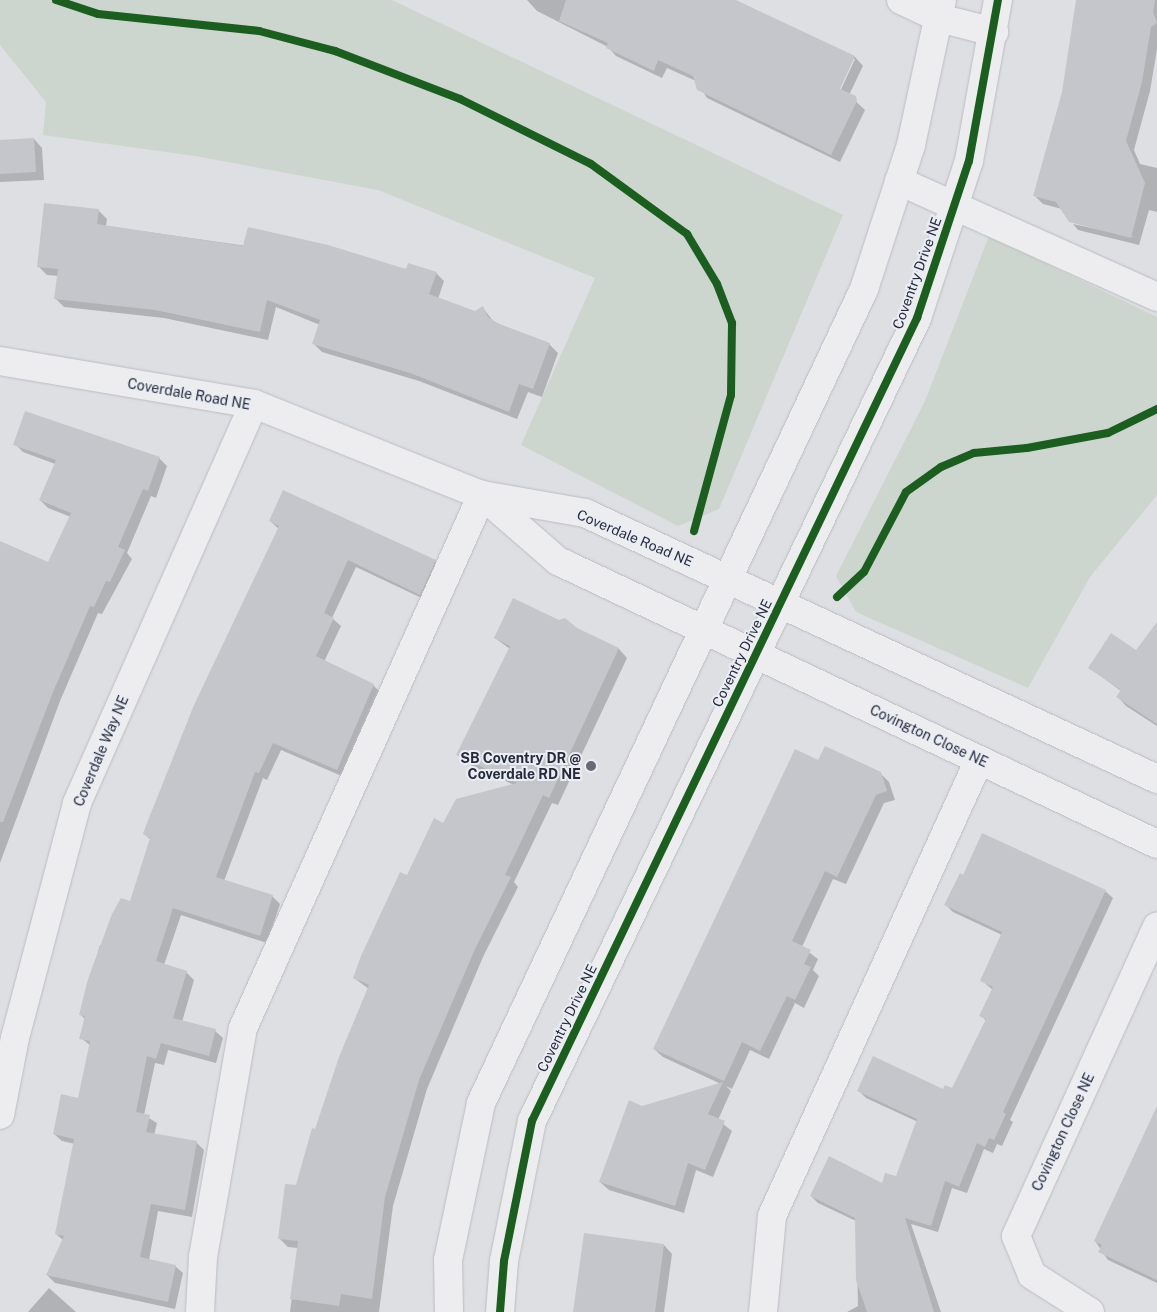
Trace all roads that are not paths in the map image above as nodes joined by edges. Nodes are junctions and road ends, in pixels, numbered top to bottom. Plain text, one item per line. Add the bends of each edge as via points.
1 (901, 0) edge
2 (998, 0) edge
3 (941, 9) edge
4 (994, 32) junction
5 (899, 180) junction
6 (955, 203) junction
7 (1157, 297) edge
8 (2, 366) edge
9 (254, 404) junction
10 (482, 495) junction
11 (727, 578) junction
12 (779, 603) junction
13 (702, 628) junction
14 (755, 654) junction
15 (979, 760) junction
16 (1157, 779) edge
17 (1157, 844) edge
18 (1157, 927) edge
19 (0, 1115) edge
20 (200, 1312) edge
21 (449, 1312) edge
22 (500, 1312) edge
23 (763, 1312) edge
24 (1090, 1312) edge

1 - 3 street
2 - 4 street, Coventry Drive NE
3 - 4 street
3 - 5 street via 911,145
4 - 6 street, Coventry Drive NE via 968,162
5 - 6 street
5 - 11 street via 864,289
6 - 7 street
6 - 12 street, Coventry Drive NE via 917,318
8 - 9 street, Coverdale Road NE
9 - 10 street, Coverdale Road NE
9 - 19 street, Coverdale Way NE via 77,803 15,1038
10 - 11 street, Coverdale Road NE via 584,513
10 - 13 street, Coverdale Road NE via 558,561
10 - 20 street via 243,1028 203,1257
11 - 12 street
11 - 13 street
12 - 14 street, Coventry Drive NE
12 - 16 street
13 - 14 street, Covington Close NE
13 - 21 street via 481,1103 448,1260
14 - 15 street, Covington Close NE
14 - 22 street, Coventry Drive NE via 532,1121 504,1261
15 - 17 street, Covington Close NE
15 - 23 street via 772,1216
18 - 24 street, Covington Close NE via 1016,1236 1032,1275

